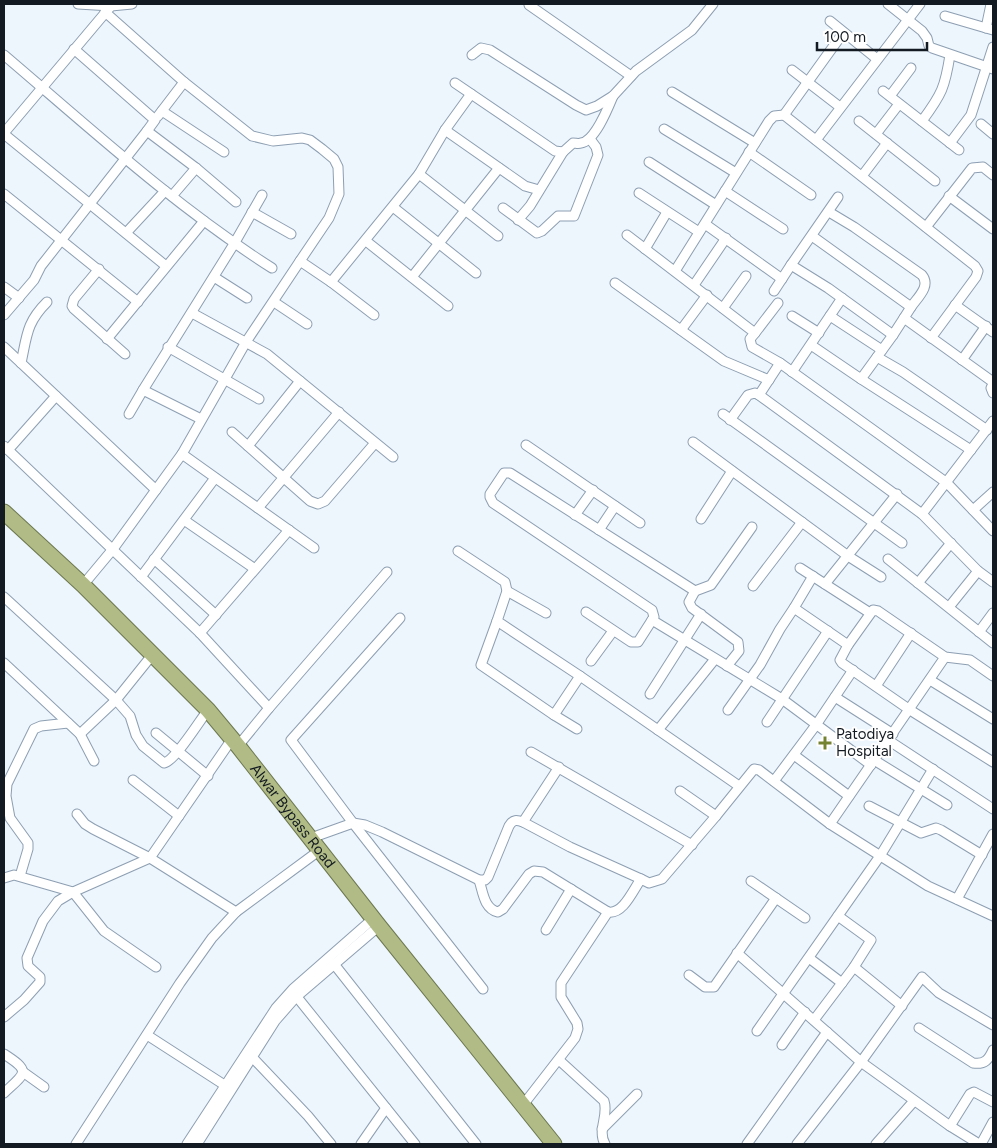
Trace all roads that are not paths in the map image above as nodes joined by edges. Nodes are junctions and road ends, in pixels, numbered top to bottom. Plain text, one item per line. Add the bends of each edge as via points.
1 (78, 4) edge
2 (132, 4) edge
3 (713, 4) edge
4 (888, 4) edge
5 (920, 4) edge
6 (991, 4) edge
7 (529, 6) dead end
8 (108, 9) junction
9 (945, 16) dead end
10 (908, 20) junction
11 (830, 21) dead end
12 (990, 29) edge
13 (843, 33) junction
14 (993, 47) edge
15 (74, 49) junction
16 (4, 55) edge
17 (472, 55) dead end
18 (950, 55) junction
19 (877, 59) junction
20 (911, 68) dead end
21 (990, 68) edge
22 (792, 70) dead end
23 (631, 76) junction
24 (808, 81) junction
25 (184, 82) junction
26 (455, 84) dead end
27 (42, 87) junction
28 (672, 92) dead end
29 (471, 94) junction
30 (613, 96) junction
31 (900, 104) junction
32 (840, 107) junction
33 (162, 112) junction
34 (784, 115) junction
35 (155, 120) junction
36 (859, 121) dead end
37 (922, 121) junction
38 (981, 124) dead end
39 (445, 130) junction
40 (664, 130) dead end
41 (147, 131) junction
42 (4, 134) edge
43 (876, 134) junction
44 (993, 134) edge
45 (590, 139) junction
46 (816, 140) junction
47 (755, 143) junction
48 (887, 143) junction
49 (950, 143) junction
50 (959, 150) dead end
51 (224, 152) dead end
52 (562, 152) junction
53 (749, 152) junction
54 (127, 159) junction
55 (650, 162) dead end
56 (196, 168) junction
57 (499, 168) junction
58 (736, 173) junction
59 (419, 174) junction
60 (993, 175) edge
61 (862, 176) junction
62 (935, 181) dead end
63 (539, 190) junction
64 (725, 191) junction
65 (168, 193) junction
66 (639, 193) dead end
67 (4, 194) edge
68 (262, 195) dead end
69 (811, 195) dead end
70 (949, 196) junction
71 (838, 197) dead end
72 (236, 202) dead end
73 (90, 205) junction
74 (716, 205) junction
75 (393, 207) junction
76 (503, 208) dead end
77 (252, 212) junction
78 (465, 212) junction
79 (667, 212) junction
80 (829, 212) junction
81 (204, 220) junction
82 (518, 220) junction
83 (705, 224) junction
84 (926, 226) junction
85 (783, 229) dead end
86 (993, 229) edge
87 (699, 232) junction
88 (126, 233) junction
89 (291, 234) dead end
90 (627, 235) dead end
91 (498, 236) dead end
92 (812, 236) junction
93 (726, 238) junction
94 (62, 240) junction
95 (366, 241) junction
96 (440, 243) junction
97 (234, 244) junction
98 (646, 249) junction
99 (300, 261) junction
100 (166, 266) junction
101 (791, 266) junction
102 (272, 268) dead end
103 (99, 270) junction
104 (675, 271) junction
105 (476, 272) dead end
106 (746, 276) dead end
107 (214, 277) junction
108 (412, 277) junction
109 (782, 279) junction
110 (331, 282) junction
111 (615, 283) dead end
112 (694, 285) junction
113 (4, 287) edge
114 (774, 291) dead end
115 (707, 295) junction
116 (19, 298) junction
117 (247, 298) dead end
118 (842, 298) junction
119 (47, 302) dead end
120 (138, 302) junction
121 (274, 302) junction
122 (778, 303) dead end
123 (955, 305) junction
124 (448, 306) dead end
125 (911, 307) junction
126 (723, 308) junction
127 (192, 313) junction
128 (4, 315) edge
129 (374, 315) dead end
130 (792, 316) dead end
131 (830, 316) junction
132 (904, 318) junction
133 (307, 324) dead end
134 (989, 329) edge
135 (681, 330) junction
136 (755, 333) junction
137 (819, 333) junction
138 (893, 335) junction
139 (931, 338) junction
140 (107, 339) junction
141 (246, 342) junction
142 (811, 345) junction
143 (4, 347) edge
144 (168, 347) junction
145 (125, 354) dead end
146 (880, 354) junction
147 (962, 360) junction
148 (21, 363) junction
149 (780, 364) junction
150 (792, 372) junction
151 (224, 379) junction
152 (861, 379) junction
153 (769, 380) junction
154 (300, 381) junction
155 (993, 383) edge
156 (143, 390) junction
157 (993, 393) edge
158 (759, 395) junction
159 (56, 396) junction
160 (259, 399) dead end
161 (338, 412) junction
162 (129, 414) dead end
163 (722, 414) dead end
164 (201, 419) junction
165 (730, 420) junction
166 (993, 421) edge
167 (987, 430) junction
168 (232, 432) dead end
169 (693, 442) dead end
170 (375, 443) junction
171 (526, 445) dead end
172 (248, 446) junction
173 (6, 448) edge
174 (971, 450) junction
175 (182, 454) junction
176 (393, 457) dead end
177 (732, 471) junction
178 (284, 477) junction
179 (215, 478) junction
180 (947, 483) junction
181 (156, 490) junction
182 (592, 490) junction
183 (993, 492) edge
184 (897, 494) junction
185 (615, 506) junction
186 (258, 508) junction
187 (973, 510) junction
188 (4, 512) edge
189 (922, 514) junction
190 (576, 515) junction
191 (701, 519) dead end
192 (184, 520) junction
193 (802, 522) junction
194 (640, 523) dead end
195 (873, 524) junction
196 (752, 527) dead end
197 (289, 530) junction
198 (599, 530) junction
199 (993, 531) edge
200 (902, 543) dead end
201 (951, 544) junction
202 (314, 548) dead end
203 (113, 549) junction
204 (458, 551) dead end
205 (848, 556) junction
206 (154, 559) junction
207 (888, 559) dead end
208 (800, 568) dead end
209 (255, 569) junction
210 (978, 571) junction
211 (386, 572) dead end
212 (813, 576) junction
213 (141, 577) junction
214 (881, 577) dead end
215 (993, 582) edge
216 (918, 583) junction
217 (825, 584) junction
218 (83, 585) junction
219 (753, 586) dead end
220 (507, 591) junction
221 (695, 591) junction
222 (4, 597) edge
223 (949, 607) junction
224 (794, 608) junction
225 (586, 612) dead end
226 (546, 613) dead end
227 (870, 613) junction
228 (993, 613) edge
229 (701, 614) junction
230 (216, 615) junction
231 (400, 618) dead end
232 (652, 620) junction
233 (497, 621) junction
234 (613, 631) junction
235 (828, 631) junction
236 (980, 632) junction
237 (200, 633) junction
238 (911, 633) junction
239 (684, 640) junction
240 (993, 642) edge
241 (848, 645) junction
242 (154, 654) junction
243 (946, 657) junction
244 (715, 660) junction
245 (592, 661) dead end
246 (4, 664) edge
247 (727, 666) junction
248 (853, 670) junction
249 (580, 676) junction
250 (993, 676) edge
251 (750, 680) junction
252 (930, 680) junction
253 (876, 686) junction
254 (650, 694) dead end
255 (835, 697) junction
256 (782, 699) junction
257 (116, 700) junction
258 (269, 708) junction
259 (208, 710) junction
260 (728, 710) dead end
261 (910, 710) junction
262 (554, 715) junction
263 (993, 719) edge
264 (767, 722) dead end
265 (68, 723) junction
266 (816, 725) junction
267 (577, 729) dead end
268 (658, 730) junction
269 (156, 733) dead end
270 (80, 734) junction
271 (890, 737) junction
272 (235, 742) junction
273 (178, 751) junction
274 (531, 752) dead end
275 (794, 755) junction
276 (94, 761) dead end
277 (993, 762) edge
278 (872, 763) junction
279 (4, 767) edge
280 (559, 767) junction
281 (933, 769) junction
282 (14, 770) junction
283 (208, 776) junction
284 (133, 780) dead end
285 (774, 781) junction
286 (738, 786) junction
287 (921, 788) junction
288 (680, 791) dead end
289 (849, 796) junction
290 (5, 805) edge
291 (947, 805) dead end
292 (869, 806) dead end
293 (993, 809) edge
294 (77, 814) dead end
295 (179, 816) junction
296 (716, 816) junction
297 (523, 822) junction
298 (352, 823) junction
299 (899, 823) junction
300 (830, 824) junction
301 (993, 834) edge
302 (316, 844) junction
303 (692, 845) junction
304 (982, 854) junction
305 (880, 856) junction
306 (150, 858) junction
307 (5, 875) edge
308 (20, 876) junction
309 (641, 879) junction
310 (479, 880) junction
311 (751, 881) dead end
312 (571, 889) junction
313 (74, 892) junction
314 (776, 898) junction
315 (957, 899) junction
316 (236, 912) junction
317 (608, 912) junction
318 (838, 916) junction
319 (993, 916) edge
320 (805, 918) dead end
321 (377, 922) junction
322 (546, 930) dead end
323 (737, 953) junction
324 (809, 958) junction
325 (334, 964) junction
326 (156, 967) dead end
327 (854, 967) junction
328 (689, 975) dead end
329 (842, 983) junction
330 (483, 989) dead end
331 (784, 993) junction
332 (294, 994) junction
333 (902, 1006) junction
334 (805, 1012) junction
335 (4, 1017) edge
336 (814, 1020) junction
337 (993, 1025) edge
338 (919, 1028) dead end
339 (757, 1031) dead end
340 (827, 1032) junction
341 (147, 1036) junction
342 (782, 1045) dead end
343 (992, 1053) edge
344 (4, 1054) edge
345 (253, 1058) junction
346 (559, 1060) junction
347 (861, 1062) junction
348 (23, 1072) junction
349 (44, 1086) dead end
350 (226, 1086) junction
351 (4, 1093) edge
352 (636, 1094) dead end
353 (914, 1101) junction
354 (993, 1102) edge
355 (523, 1105) junction
356 (386, 1108) junction
357 (993, 1122) edge
358 (950, 1126) junction
359 (602, 1129) junction
360 (76, 1144) edge
361 (188, 1144) edge
362 (196, 1144) edge
363 (332, 1144) edge
364 (361, 1144) edge
365 (415, 1144) edge
366 (476, 1144) edge
367 (554, 1144) edge
368 (605, 1144) edge
369 (747, 1144) edge
370 (797, 1144) edge
371 (876, 1144) edge
372 (980, 1144) edge

1 - 8 street
2 - 8 street
3 - 23 street via 692,30
4 - 10 street
5 - 10 street
6 - 12 street
7 - 23 street
8 - 15 street
8 - 25 street
9 - 12 street
10 - 18 street via 922,31 929,46
10 - 19 street
11 - 13 street
13 - 19 street
13 - 24 street
14 - 21 street
15 - 27 street
15 - 35 street
16 - 27 street
17 - 30 street via 481,48 490,50 586,110
18 - 21 street
18 - 37 street via 941,93
19 - 32 street
20 - 31 street via 886,93
21 - 49 street via 971,115
22 - 24 street
23 - 30 street
24 - 32 street
24 - 34 street
25 - 33 street
25 - 99 street via 252,136 273,141 302,138 334,159 338,167 338,194 329,218
26 - 29 street
27 - 42 street
27 - 54 street
28 - 47 street
29 - 39 street
29 - 52 street via 555,151
30 - 45 street
31 - 37 street
31 - 43 street
32 - 46 street
33 - 35 street
33 - 51 street
34 - 46 street
34 - 47 street via 774,116
35 - 41 street
36 - 43 street
37 - 49 street
38 - 44 street
39 - 57 street
39 - 59 street
40 - 58 street
41 - 54 street
41 - 56 street
42 - 73 street
43 - 48 street
45 - 52 street via 582,144 573,143
45 - 82 street via 598,155 575,215 558,216 538,233
46 - 61 street
47 - 53 street
48 - 61 street
48 - 62 street
49 - 50 street
52 - 63 street
53 - 58 street
53 - 69 street
54 - 65 street
54 - 73 street
55 - 74 street
56 - 65 street
56 - 72 street
57 - 63 street via 525,186
57 - 78 street
58 - 64 street
59 - 75 street
59 - 78 street
60 - 70 street via 982,167 972,168
61 - 84 street
63 - 82 street
64 - 74 street
64 - 85 street
65 - 81 street
65 - 88 street
66 - 79 street
67 - 94 street
68 - 77 street
70 - 84 street
70 - 86 street
71 - 80 street
73 - 88 street
73 - 94 street
74 - 83 street
75 - 95 street
75 - 96 street
76 - 82 street
77 - 89 street
77 - 97 street
78 - 91 street
78 - 96 street
79 - 87 street
79 - 98 street
80 - 92 street
80 - 125 street via 922,275 926,286
81 - 97 street
81 - 100 street
83 - 87 street
83 - 93 street
84 - 123 street via 978,271
87 - 104 street
88 - 100 street
90 - 98 street
92 - 101 street
92 - 125 street
93 - 109 street
93 - 112 street
94 - 103 street
94 - 116 street
95 - 108 street
95 - 110 street
96 - 105 street
96 - 108 street
97 - 102 street
97 - 107 street
98 - 104 street
99 - 110 street
99 - 121 street
100 - 120 street
101 - 109 street
101 - 118 street
103 - 120 street
103 - 140 street via 74,298 72,306
104 - 112 street
106 - 126 street
107 - 117 street
107 - 127 street
108 - 124 street
109 - 114 street
110 - 129 street
111 - 135 street
112 - 115 street
113 - 116 street
115 - 126 street
115 - 135 street
116 - 128 street
118 - 131 street
118 - 138 street
119 - 148 street via 29,326
120 - 140 street
121 - 133 street
121 - 141 street
122 - 136 street
123 - 134 street
123 - 139 street
125 - 132 street
126 - 136 street
127 - 141 street
127 - 144 street
130 - 137 street
131 - 137 street
131 - 146 street
132 - 138 street
132 - 139 street
134 - 147 street
135 - 153 street via 724,361
136 - 149 street via 750,339 752,347
137 - 142 street
138 - 146 street
139 - 147 street
140 - 145 street
141 - 151 street
141 - 154 street via 267,354
142 - 150 street
142 - 152 street
143 - 148 street
144 - 151 street
144 - 156 street
146 - 152 street
146 - 167 street
147 - 155 street
148 - 159 street
149 - 150 street
149 - 153 street
150 - 180 street
151 - 160 street
151 - 164 street
152 - 174 street
153 - 158 street
154 - 161 street
154 - 172 street
155 - 157 street
156 - 162 street
156 - 164 street
158 - 165 street via 755,392 748,395
158 - 184 street
159 - 173 street
159 - 181 street
161 - 170 street
161 - 178 street
163 - 165 street
164 - 175 street
165 - 195 street
166 - 167 street
167 - 174 street
168 - 172 street
169 - 177 street
170 - 176 street
170 - 178 street via 325,501 318,504 310,501
171 - 182 street
172 - 178 street
173 - 203 street
174 - 180 street
175 - 179 street
175 - 181 street
177 - 191 street
177 - 193 street
178 - 186 street
179 - 186 street
179 - 192 street
180 - 187 street
180 - 189 street
181 - 203 street
182 - 185 street
182 - 190 street
183 - 187 street
184 - 189 street
184 - 195 street
185 - 194 street
185 - 198 street
186 - 197 street
187 - 199 street
188 - 218 highway, Alwar Bypass Road
189 - 201 street
190 - 198 street
190 - 232 street via 510,474 502,474 490,494 493,502 652,610
192 - 206 street
192 - 209 street
193 - 205 street
193 - 219 street
195 - 200 street
195 - 205 street
196 - 221 street via 711,585
197 - 202 street
197 - 209 street
198 - 221 street
201 - 210 street
201 - 216 street
203 - 213 street
203 - 218 street
204 - 220 street via 505,582
205 - 214 street
205 - 217 street
206 - 213 street
206 - 230 street
207 - 216 street
208 - 212 street
209 - 230 street
210 - 215 street
210 - 223 street
211 - 258 street
212 - 217 street
212 - 224 street
213 - 237 street
216 - 223 street
217 - 227 street
218 - 242 highway, Alwar Bypass Road
220 - 226 street
220 - 233 street
221 - 229 street via 690,605
222 - 257 street
223 - 236 street
224 - 235 street
224 - 251 street
225 - 234 street
227 - 238 street via 878,611
227 - 241 street
228 - 236 street
229 - 239 street
229 - 247 street via 738,642 739,651
230 - 237 street
231 - 298 street via 290,740
232 - 234 street via 638,642 631,642
232 - 239 street
233 - 249 street
233 - 262 street via 481,665
234 - 245 street
235 - 241 street
235 - 256 street
236 - 240 street
237 - 258 street
238 - 243 street
238 - 253 street
239 - 244 street
239 - 254 street
241 - 248 street via 840,660
242 - 257 street
242 - 259 highway, Alwar Bypass Road
243 - 250 street via 970,660
243 - 252 street
244 - 247 street
244 - 268 street
246 - 265 street
247 - 251 street
248 - 253 street
248 - 255 street
249 - 262 street
249 - 268 street
251 - 256 street
251 - 260 street
252 - 261 street
252 - 263 street
253 - 261 street
255 - 266 street
255 - 271 street
256 - 264 street
256 - 266 street
257 - 270 street
257 - 273 street via 130,716 143,746 158,759 168,762
258 - 272 street
259 - 272 highway, Alwar Bypass Road
259 - 273 street
261 - 271 street
261 - 277 street
262 - 267 street
265 - 270 street
265 - 282 street via 41,726 34,730
266 - 275 street
266 - 278 street
268 - 286 street
269 - 273 street
270 - 276 street
271 - 278 street
271 - 281 street
272 - 283 street
272 - 302 highway, Alwar Bypass Road
273 - 283 street
274 - 280 street
275 - 285 street
275 - 289 street
278 - 287 street
278 - 289 street
279 - 282 street
280 - 297 street
280 - 303 street
281 - 287 street
281 - 293 street
282 - 290 street via 7,784
283 - 295 street
284 - 295 street
285 - 286 street via 754,769
285 - 300 street
286 - 296 street
287 - 291 street
287 - 299 street
288 - 296 street
289 - 300 street
290 - 308 street via 28,843
292 - 299 street
294 - 306 street via 93,829
295 - 306 street
296 - 303 street
297 - 309 street
297 - 310 street via 511,822 488,877
298 - 302 street
298 - 310 street via 382,832
298 - 330 street
299 - 304 street via 921,833 936,828
299 - 305 street
300 - 305 street
301 - 304 street
302 - 316 street
302 - 321 highway, Alwar Bypass Road
303 - 309 street via 662,879 648,883
304 - 315 street
305 - 315 street via 928,886
305 - 318 street
306 - 313 street
306 - 316 street
307 - 308 street
308 - 313 street
309 - 317 street via 620,910
310 - 312 street via 489,908 498,912 534,871 543,872
311 - 314 street
312 - 317 street
312 - 322 street
313 - 326 street via 104,931
313 - 335 street via 58,901 43,921 28,958 28,966 40,977 40,982
314 - 320 street
314 - 323 street
315 - 319 street
316 - 341 street via 212,938
317 - 346 street via 561,983 561,997 578,1029
318 - 324 street
318 - 327 street via 870,940
321 - 325 street
321 - 332 street
321 - 355 highway, Alwar Bypass Road
323 - 328 street via 714,986 704,987
323 - 331 street
324 - 329 street
324 - 331 street
325 - 332 street
325 - 366 street
327 - 329 street
327 - 333 street
329 - 336 street
331 - 334 street
331 - 339 street
332 - 345 street
332 - 350 street via 276,1008
332 - 356 street
333 - 337 street via 922,977 940,993
333 - 347 street
334 - 336 street
334 - 342 street
336 - 340 street
338 - 343 street via 973,1063 986,1062
340 - 347 street
340 - 369 street
341 - 350 street
341 - 360 street
344 - 348 street via 20,1064
345 - 362 street
345 - 363 street
346 - 355 street
346 - 359 street via 604,1101
347 - 353 street
347 - 370 street
348 - 349 street
348 - 351 street
350 - 361 street
352 - 359 street
353 - 358 street
353 - 371 street
354 - 358 street via 974,1092 970,1094
355 - 367 highway, Alwar Bypass Road
356 - 364 street
356 - 365 street
357 - 372 street
358 - 372 street
359 - 368 street

